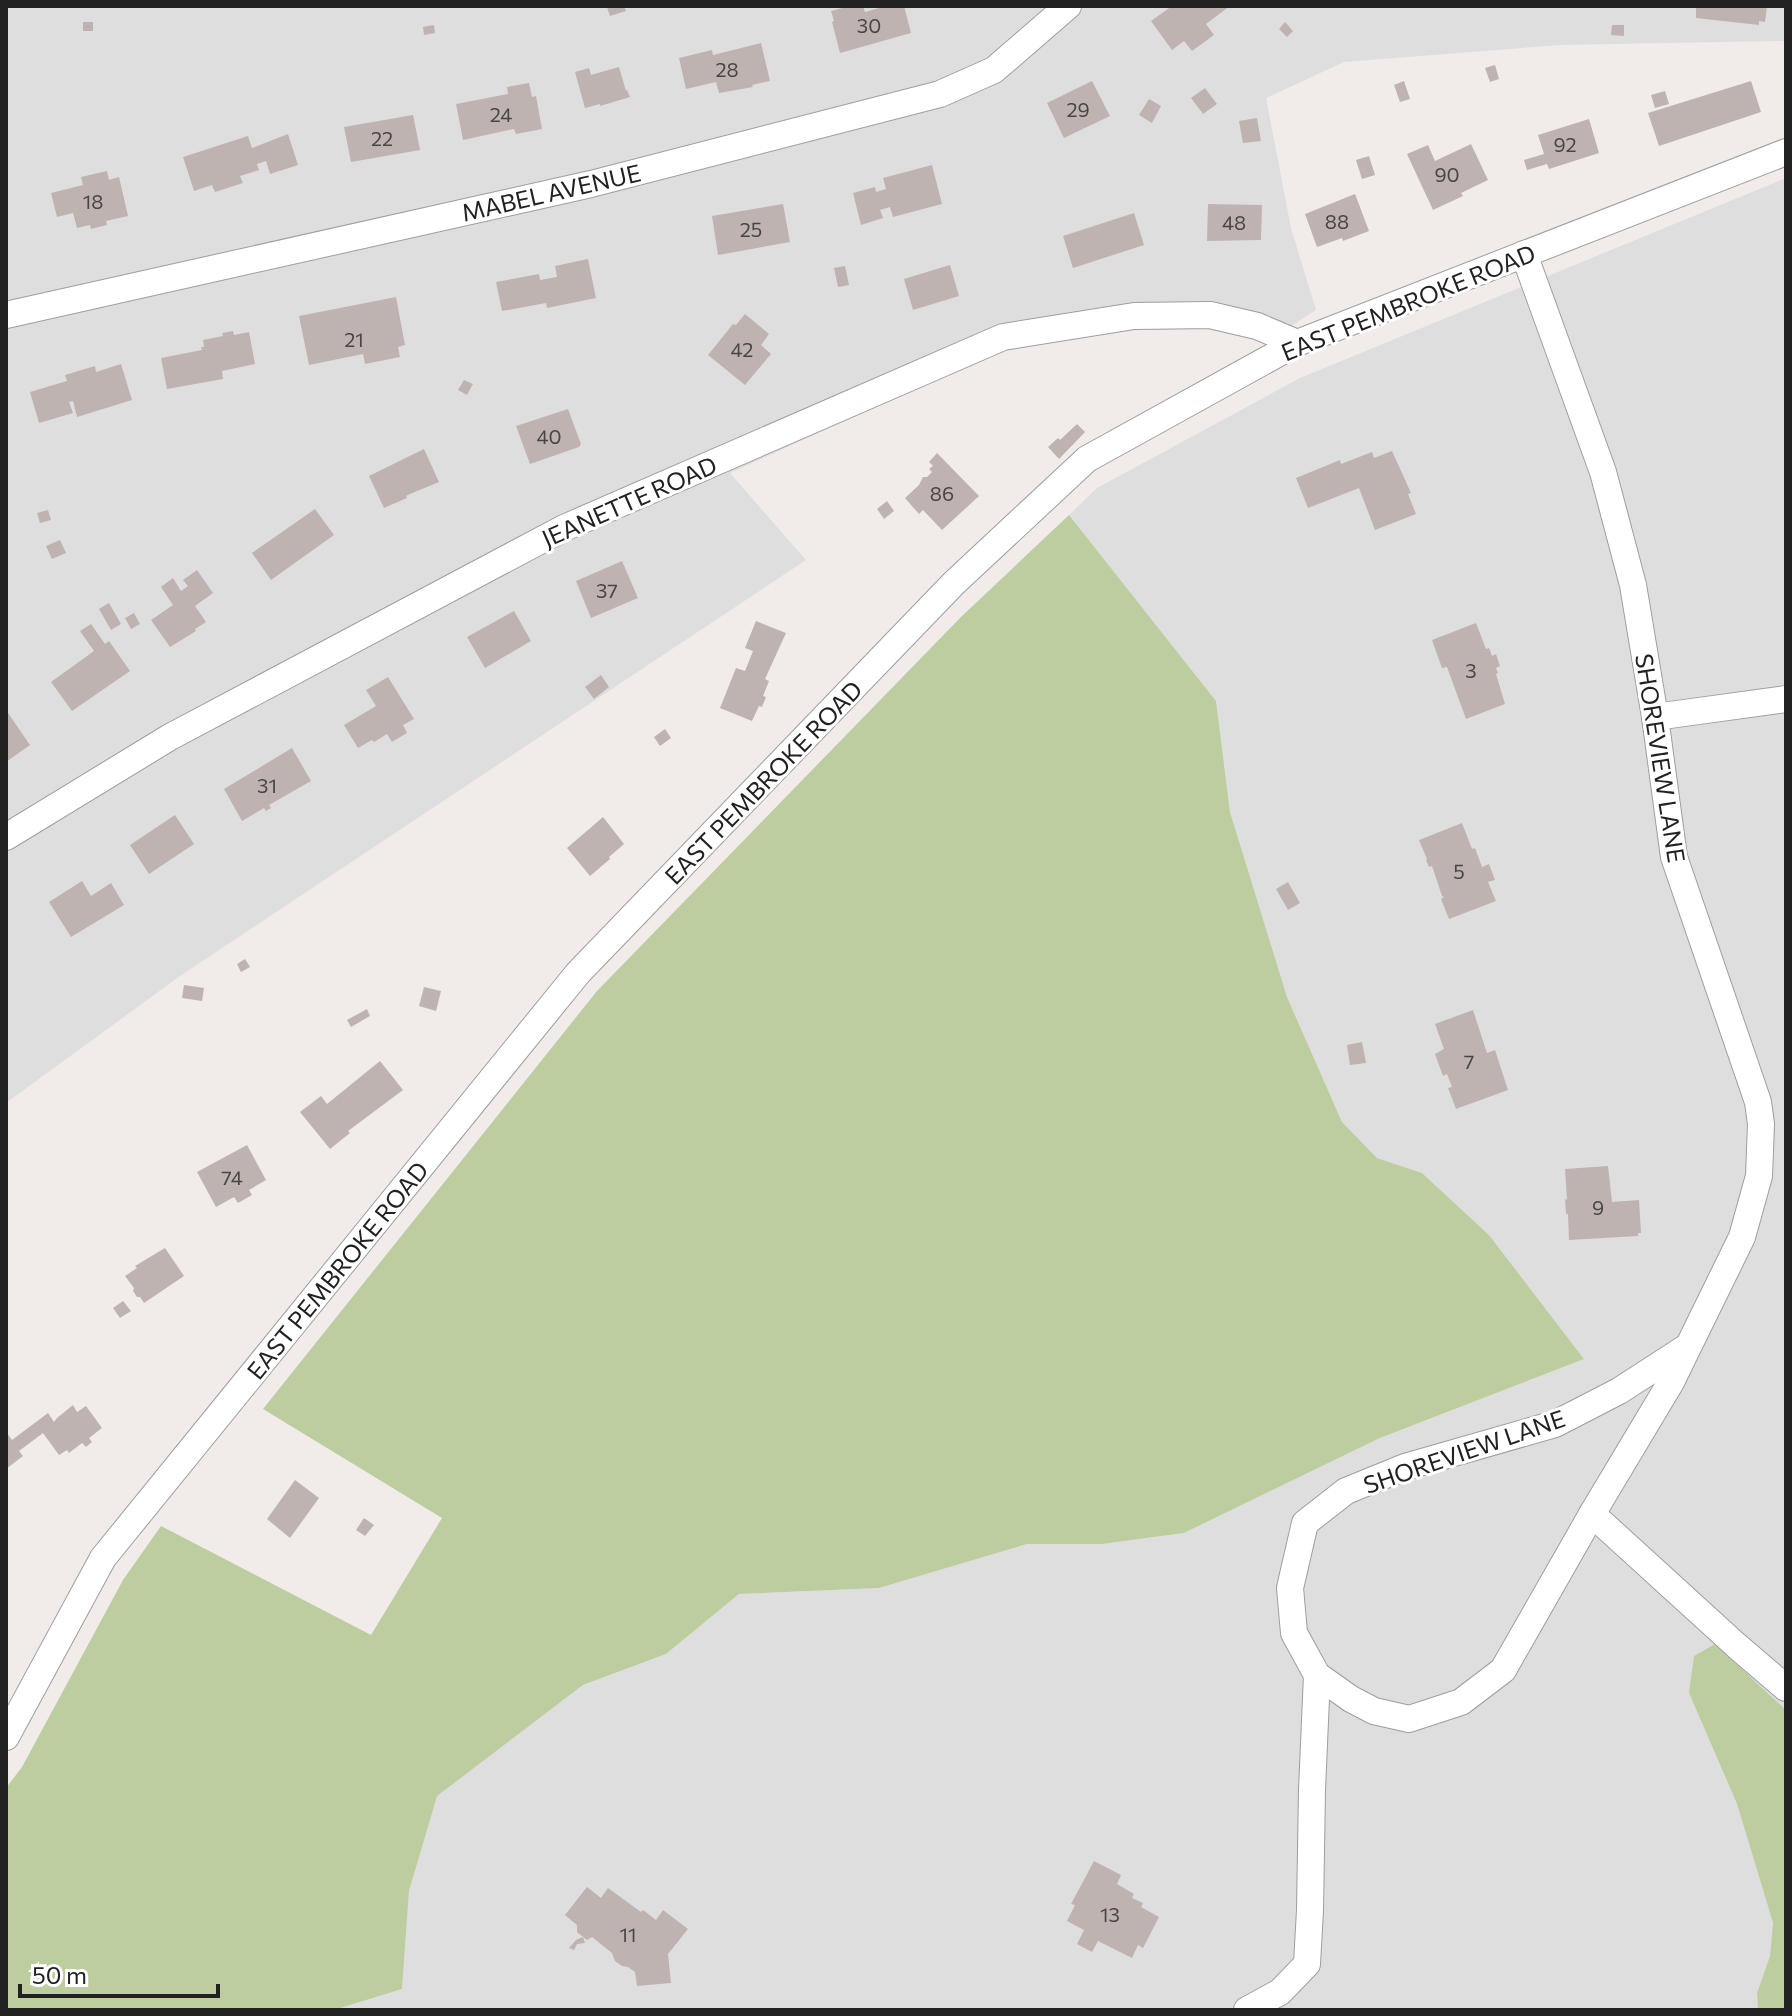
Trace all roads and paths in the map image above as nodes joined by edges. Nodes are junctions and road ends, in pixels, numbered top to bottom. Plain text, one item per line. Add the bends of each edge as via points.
1 (1068, 6) edge
2 (1786, 152) edge
3 (1524, 254) junction
4 (6, 315) edge
5 (1297, 343) junction
6 (1786, 699) edge
7 (1655, 717) junction
8 (6, 837) edge
9 (1687, 1347) junction
10 (1592, 1514) junction
11 (1317, 1675) junction
12 (1786, 1688) edge
13 (6, 1737) edge
14 (1247, 2010) edge

1 - 4 street, MABEL AVENUE via 994,70 940,94 591,184
2 - 3 street, EAST PEMBROKE ROAD
3 - 5 street, EAST PEMBROKE ROAD
3 - 7 street, SHOREVIEW LANE via 1603,472 1633,585
5 - 8 street, JEANETTE ROAD via 1210,315 1134,316 1003,337 564,528 170,737
5 - 13 street, EAST PEMBROKE ROAD via 1087,459 954,583 578,973 103,1558
6 - 7 street
7 - 9 street, SHOREVIEW LANE via 1674,857 1761,1124 1759,1176 1742,1237
9 - 10 street, SHOREVIEW LANE
9 - 11 street, SHOREVIEW LANE via 1555,1424 1405,1467 1346,1491 1305,1523 1290,1588 1294,1633
10 - 11 street, SHOREVIEW LANE via 1503,1670 1461,1702 1409,1719 1374,1711
10 - 12 street
11 - 14 street via 1307,1964 1280,1992

